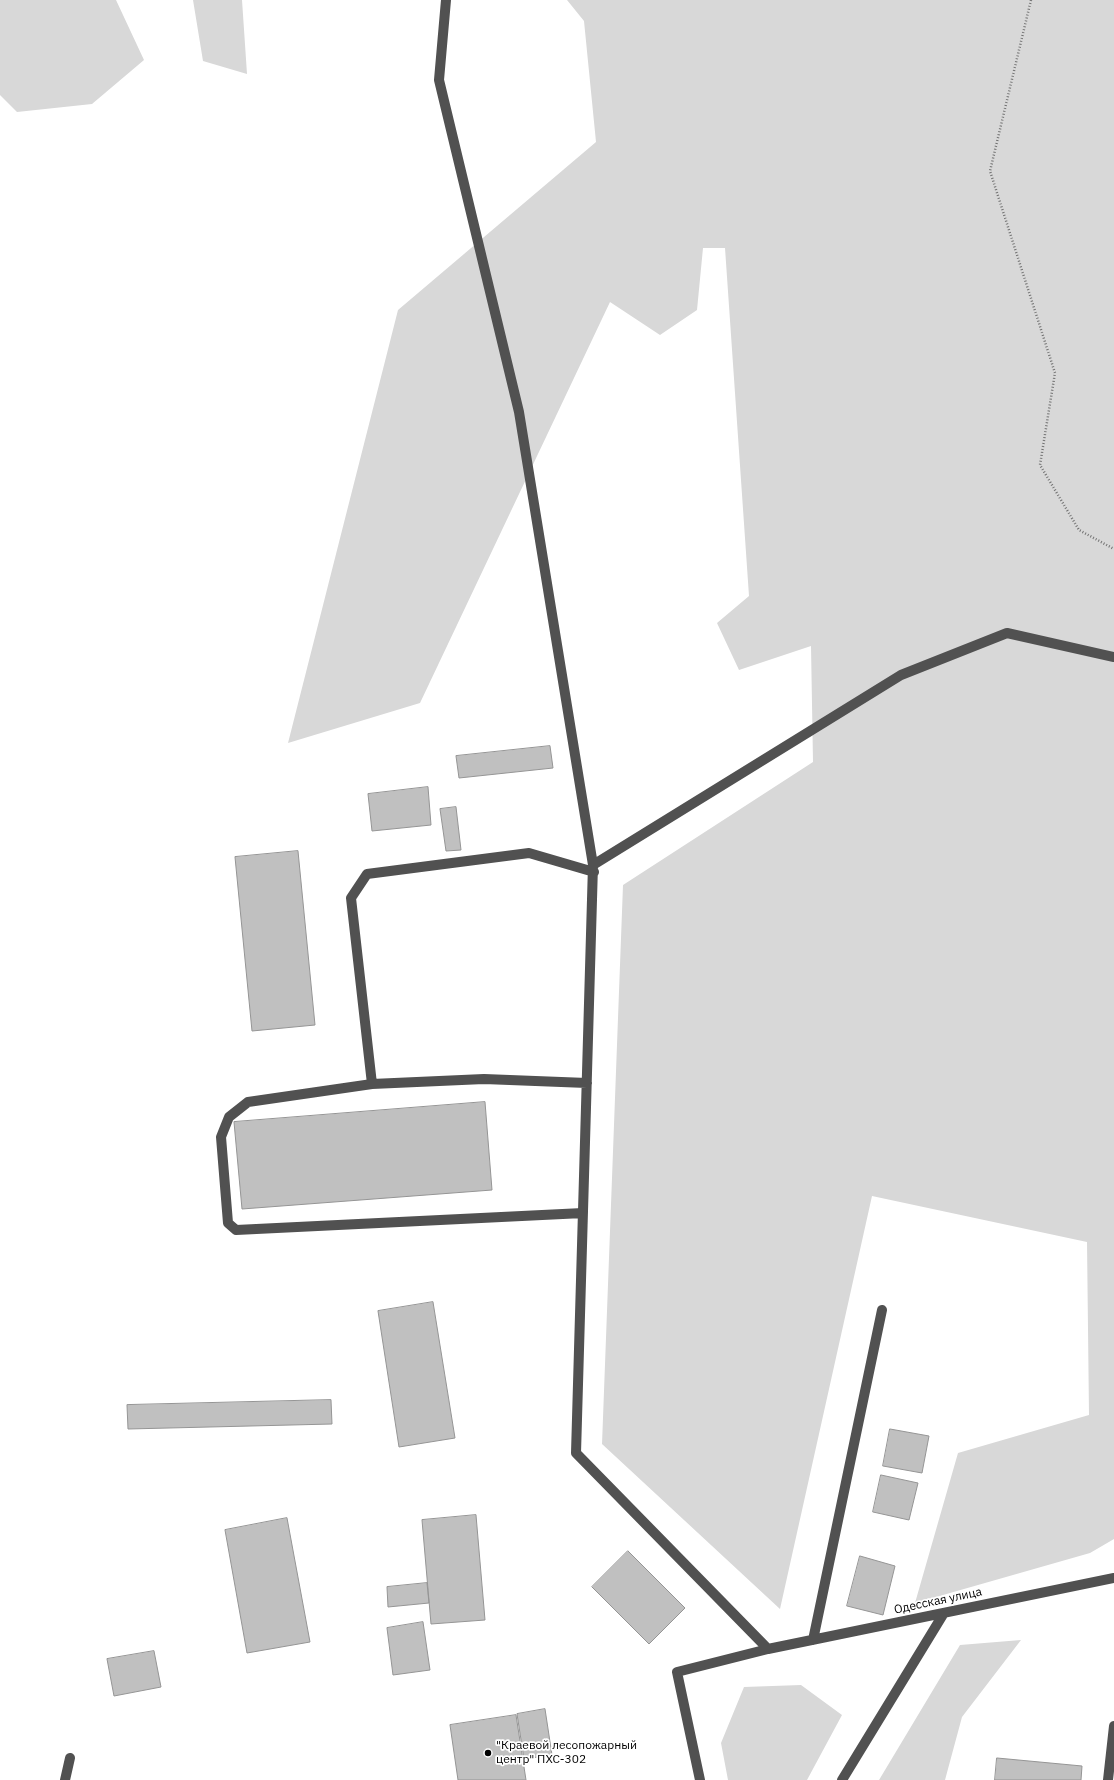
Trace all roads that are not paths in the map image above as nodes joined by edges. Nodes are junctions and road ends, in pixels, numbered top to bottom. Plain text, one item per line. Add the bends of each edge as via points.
1 (446, 0) edge
2 (1114, 657) edge
3 (594, 869) junction
4 (587, 1083) junction
5 (372, 1084) junction
6 (583, 1213) junction
7 (882, 1310) dead end
8 (1114, 1578) edge
9 (944, 1613) junction
10 (813, 1640) junction
11 (768, 1650) junction
12 (1114, 1726) edge
13 (70, 1758) dead end
14 (65, 1780) edge
15 (700, 1780) edge
16 (842, 1780) edge
17 (1108, 1780) edge

1 - 3 street via 440,80 519,412
2 - 3 street via 1007,633 901,675
3 - 4 street
3 - 5 street via 529,853 366,874 351,898
4 - 5 street via 484,1079
4 - 6 street
5 - 6 street via 248,1102 229,1117 221,1137 228,1223 236,1230
6 - 11 street via 576,1453
7 - 10 street
8 - 9 street, Одесская улица
9 - 10 street, Одесская улица
9 - 16 street
10 - 11 street, Одесская улица
11 - 15 street, Одесская улица via 677,1672
12 - 17 street
13 - 14 street

